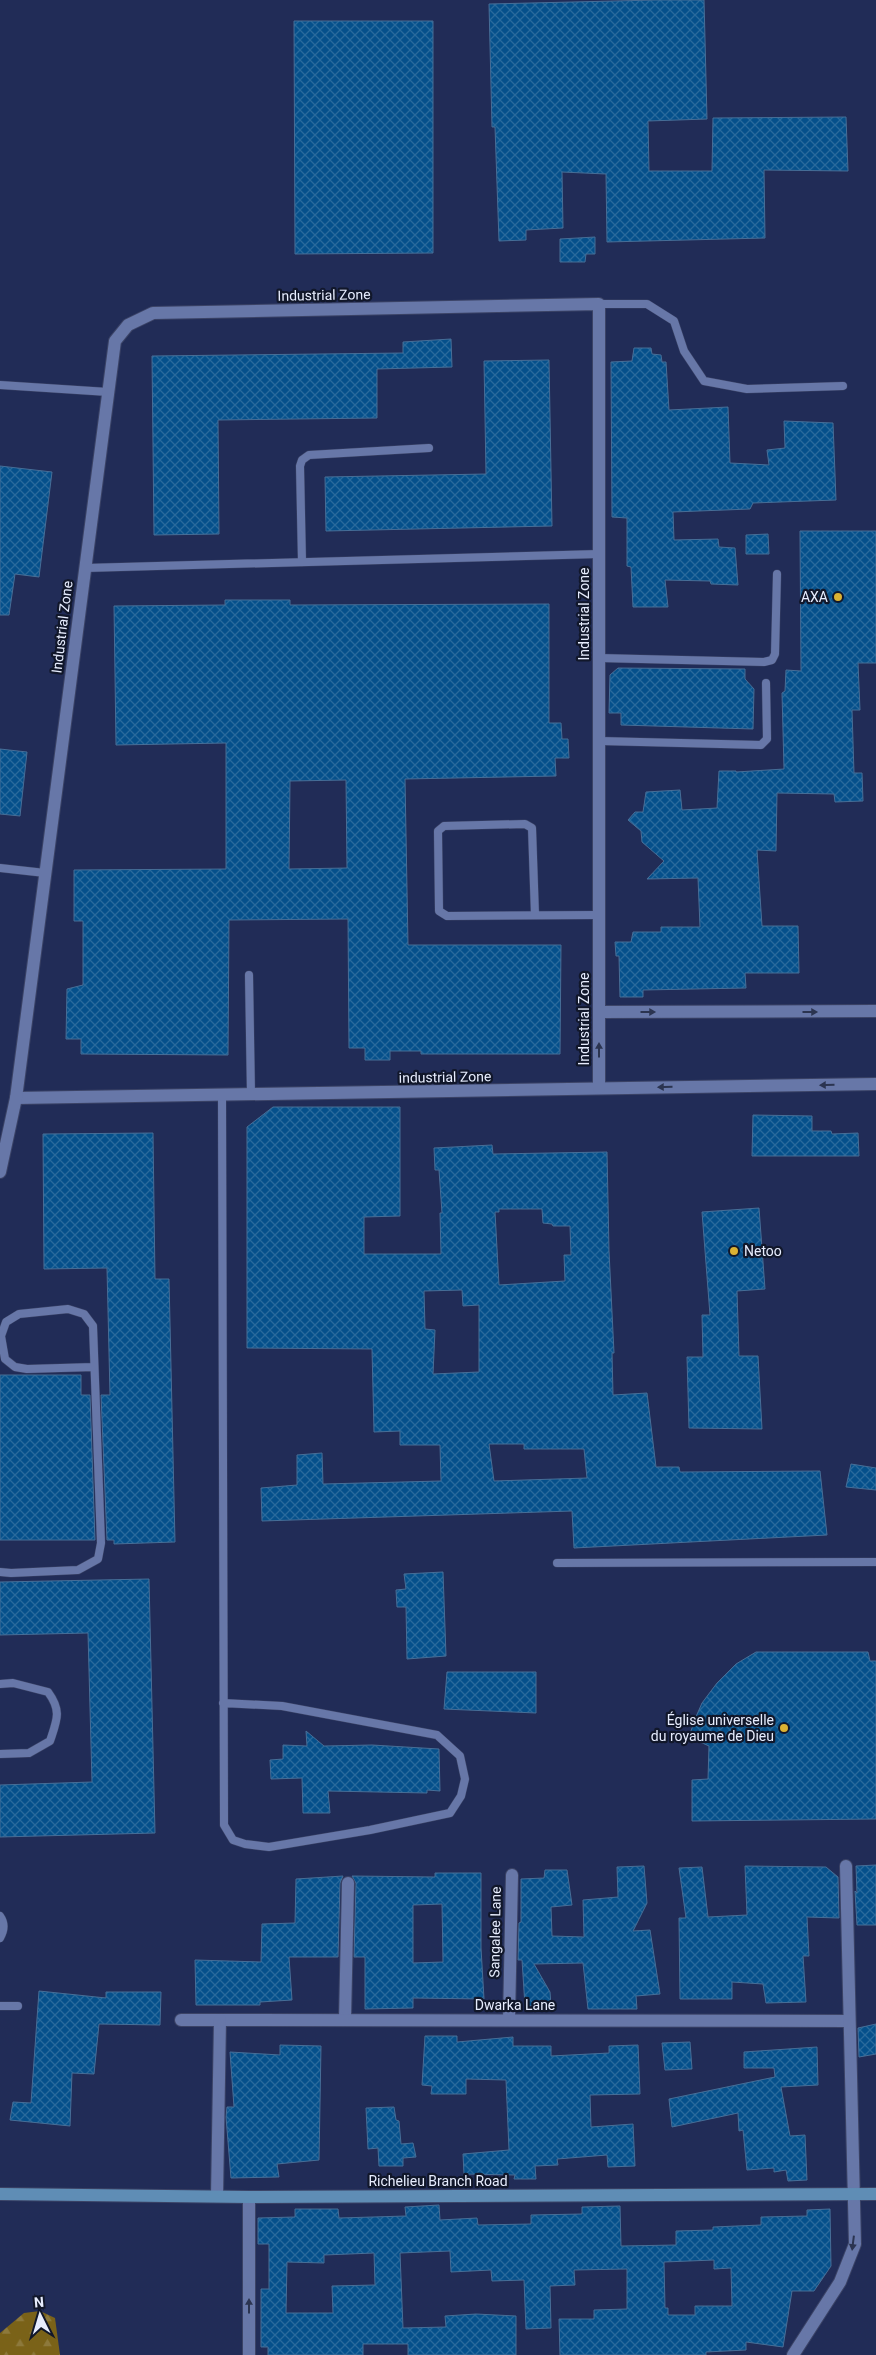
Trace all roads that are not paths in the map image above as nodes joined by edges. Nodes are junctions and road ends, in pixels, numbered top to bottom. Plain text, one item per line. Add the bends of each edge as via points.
1 (598, 304) junction
2 (0, 385) edge
3 (843, 386) dead end
4 (108, 392) junction
5 (429, 448) dead end
6 (599, 554) junction
7 (302, 562) junction
8 (85, 568) junction
9 (778, 574) dead end
10 (599, 658) junction
11 (766, 683) dead end
12 (600, 741) junction
13 (0, 868) edge
14 (45, 873) junction
15 (599, 915) junction
16 (535, 916) junction
17 (249, 975) dead end
18 (876, 1011) edge
19 (599, 1012) junction
20 (876, 1084) edge
21 (599, 1088) junction
22 (222, 1095) junction
23 (251, 1095) junction
24 (16, 1098) junction
25 (0, 1172) edge
26 (94, 1367) junction
27 (876, 1562) edge
28 (557, 1563) dead end
29 (0, 1572) edge
30 (0, 1684) edge
31 (223, 1703) junction
32 (0, 1754) edge
33 (846, 1866) dead end
34 (512, 1876) dead end
35 (348, 1883) dead end
36 (0, 1916) edge
37 (0, 1938) edge
38 (0, 2006) edge
39 (18, 2006) dead end
40 (509, 2019) junction
41 (181, 2020) dead end
42 (220, 2020) junction
43 (345, 2020) junction
44 (849, 2021) junction
45 (0, 2194) edge
46 (853, 2194) junction
47 (876, 2194) edge
48 (216, 2196) junction
49 (249, 2197) junction
50 (250, 2355) edge
51 (793, 2355) edge

1 - 3 lane via 647,304 674,321 684,351 704,380 748,388
1 - 4 street, Industrial Zone via 153,313 128,326 114,341
1 - 6 street, Industrial Zone
2 - 4 lane
4 - 8 street, Industrial Zone
5 - 7 lane via 309,454 302,460
6 - 7 lane
6 - 10 street, Industrial Zone
7 - 8 lane
8 - 14 street, Industrial Zone
9 - 10 lane via 775,654 772,660
10 - 12 street, Industrial Zone
11 - 12 lane via 767,739 761,745
12 - 15 street, Industrial Zone
13 - 14 lane
14 - 24 street, Industrial Zone
15 - 16 lane
15 - 19 street, Industrial Zone
16 - 16 lane via 447,916 439,911 438,830 444,826 525,824 532,828
17 - 23 lane
19 -> 18 street
21 -> 19 street, Industrial Zone
20 -> 21 street, industrial Zone
21 - 23 street, industrial Zone
22 - 23 street, industrial Zone
22 - 24 street, industrial Zone
22 - 31 lane
24 - 25 street, Industrial Zone
26 - 26 lane via 93,1326 84,1314 68,1309 19,1314 6,1322 1,1336 5,1359 15,1367
26 - 29 lane via 101,1543 98,1560 78,1570
27 - 28 lane
30 - 32 lane via 12,1683 48,1692 56,1704 57,1719 50,1742 29,1753
31 - 31 lane via 224,1825 233,1840 269,1847 370,1830 450,1813 461,1796 465,1779 460,1756 437,1735 282,1706
33 - 44 street
34 - 40 street, Sangalee Lane
35 - 43 street
36 - 37 lane via 4,1931
38 - 39 lane
40 - 43 street, Dwarka Lane
40 - 44 street, Dwarka Lane
41 - 42 street, Dwarka Lane
42 - 43 street, Dwarka Lane
42 - 48 street
44 - 46 street
45 - 48 main road, Richelieu Branch Road
46 - 47 main road, Richelieu Branch Road
46 - 49 main road, Richelieu Branch Road
46 -> 51 street via 855,2244 840,2282
48 - 49 main road, Richelieu Branch Road
50 -> 49 street

